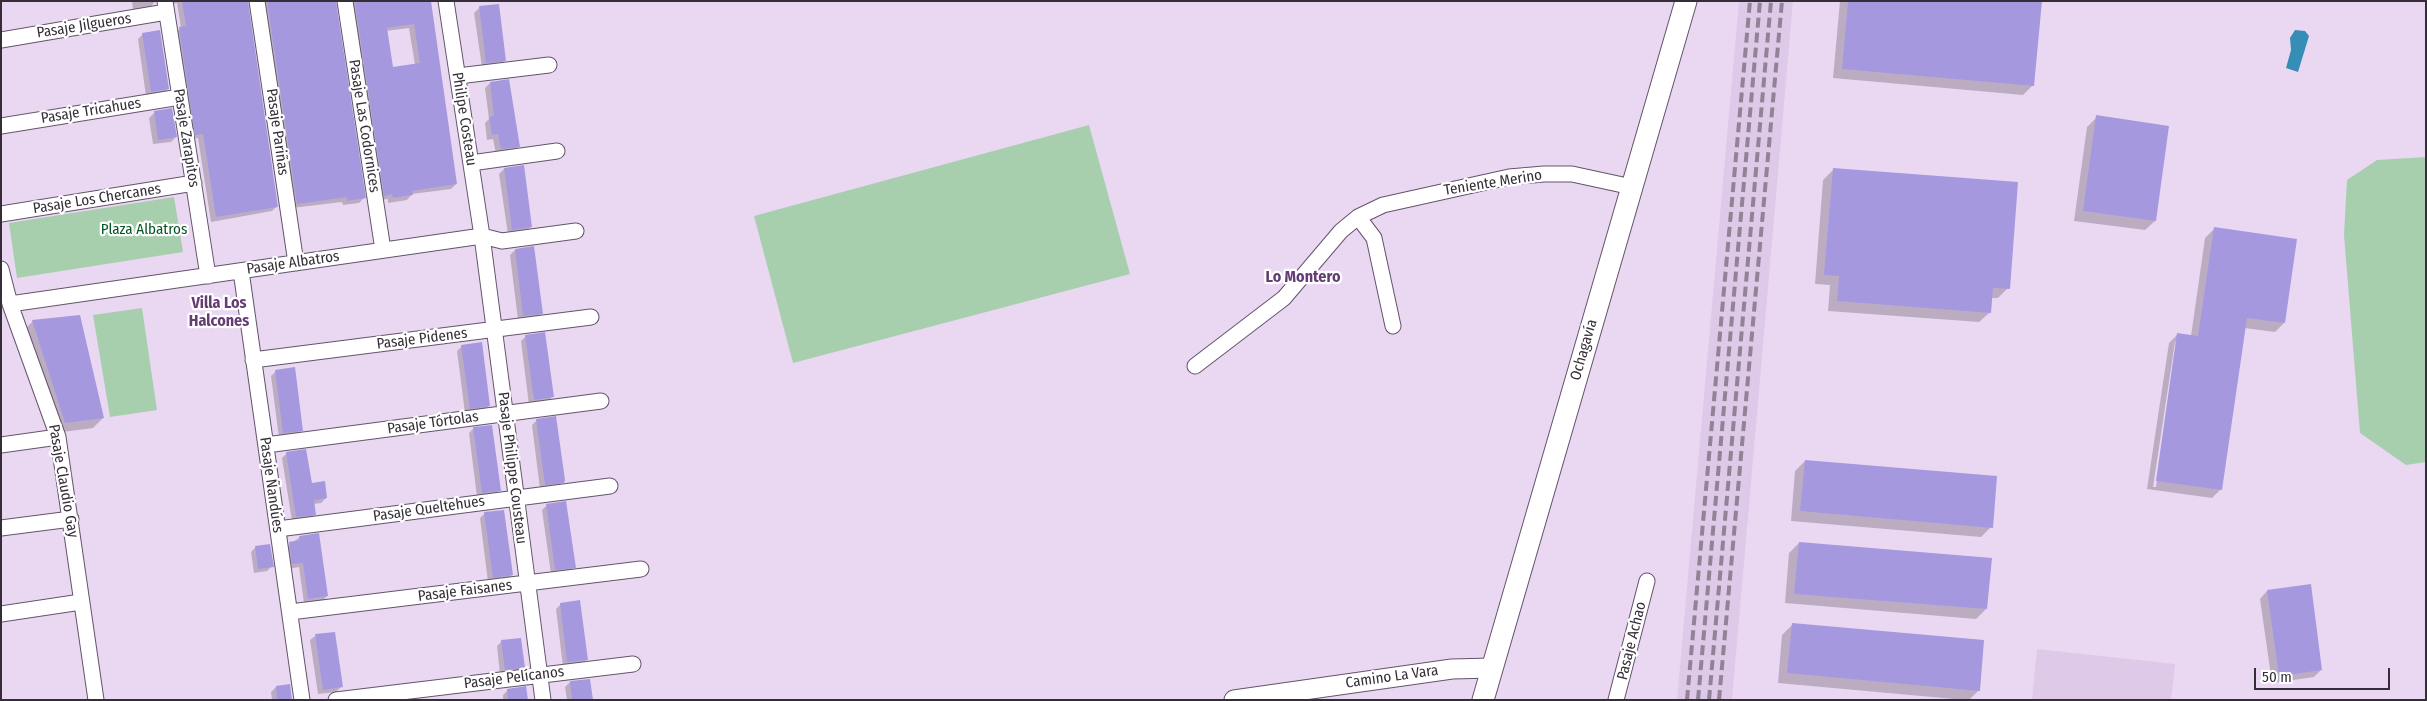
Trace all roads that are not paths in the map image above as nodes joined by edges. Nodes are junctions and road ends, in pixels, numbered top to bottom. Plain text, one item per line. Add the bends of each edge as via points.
1 (257, 1) edge
2 (345, 1) edge
3 (446, 1) edge
4 (1686, 1) edge
5 (165, 7) edge
6 (1, 40) edge
7 (549, 65) dead end
8 (458, 76) junction
9 (180, 97) junction
10 (1, 126) edge
11 (557, 152) dead end
12 (471, 163) junction
13 (194, 183) junction
14 (1632, 187) junction
15 (1, 214) edge
16 (1358, 216) junction
17 (576, 231) dead end
18 (482, 236) junction
19 (383, 250) junction
20 (296, 263) junction
21 (1, 269) edge
22 (241, 271) junction
23 (208, 276) junction
24 (10, 304) junction
25 (591, 317) dead end
26 (1393, 326) dead end
27 (494, 330) junction
28 (253, 360) junction
29 (1195, 366) dead end
30 (601, 401) dead end
31 (505, 414) junction
32 (58, 437) junction
33 (1, 444) edge
34 (266, 445) junction
35 (610, 486) dead end
36 (516, 497) junction
37 (71, 519) junction
38 (1, 528) edge
39 (278, 529) junction
40 (641, 569) dead end
41 (1647, 581) dead end
42 (527, 583) junction
43 (81, 602) junction
44 (290, 612) junction
45 (1, 614) edge
46 (633, 664) dead end
47 (1492, 668) junction
48 (539, 675) junction
49 (96, 700) edge
50 (302, 700) edge
51 (336, 700) edge
52 (543, 700) edge
53 (1234, 700) edge
54 (1483, 700) edge
55 (1616, 700) edge

1 - 20 street, Pasaje Pariñas
2 - 19 street, Pasaje Las Codornices
3 - 8 street, Philipe Costeau
4 - 14 main road, Ochagavía
5 - 6 street, Pasaje Jilgueros
5 - 9 street, Pasaje Zarapitos
7 - 8 street
8 - 12 street, Philipe Costeau
9 - 10 street, Pasaje Tricahues
9 - 13 street, Pasaje Zarapitos
11 - 12 street
12 - 18 street, Philipe Costeau
13 - 15 street, Pasaje Los Chercanes
13 - 23 street, Pasaje Zarapitos
14 - 16 street, Teniente Merino via 1572,174 1509,177 1383,205
14 - 47 main road, Ochagavía
16 - 26 street via 1374,238
16 - 29 street, Teniente Merino via 1341,231 1284,298
17 - 18 street, Pasaje Albatros via 502,241
18 - 19 street, Pasaje Albatros
18 - 27 street, Pasaje Philippe Cousteau
19 - 20 street, Pasaje Albatros
20 - 22 street, Pasaje Albatros
21 - 24 street, Pasaje Claudio Gay
22 - 23 street, Pasaje Albatros
22 - 28 street, Pasaje Ñandúes
23 - 24 street, Pasaje Albatros
24 - 32 street, Pasaje Claudio Gay
25 - 27 street, Pasaje Pidenes
27 - 28 street, Pasaje Pidenes
27 - 31 street, Pasaje Philippe Cousteau
28 - 34 street, Pasaje Ñandúes
30 - 31 street, Pasaje Tórtolas
31 - 34 street, Pasaje Tórtolas
31 - 36 street, Pasaje Philippe Cousteau
32 - 33 street
32 - 37 street, Pasaje Claudio Gay
34 - 39 street, Pasaje Ñandúes
35 - 36 street, Pasaje Queltehues
36 - 39 street, Pasaje Queltehues
36 - 42 street, Pasaje Philippe Cousteau
37 - 38 street
37 - 43 street, Pasaje Claudio Gay
39 - 44 street, Pasaje Ñandúes
40 - 42 street, Pasaje Faisanes
41 - 55 street, Pasaje Achao
42 - 44 street, Pasaje Faisanes
42 - 48 street, Pasaje Philippe Cousteau
43 - 45 street
43 - 49 street, Pasaje Claudio Gay
44 - 50 street, Pasaje Ñandúes
46 - 48 street, Pasaje Pelícanos
47 - 53 street, Camino La Vara via 1452,669
47 - 54 main road, Ochagavía
48 - 51 street, Pasaje Pelícanos
48 - 52 street, Pasaje Philippe Cousteau

